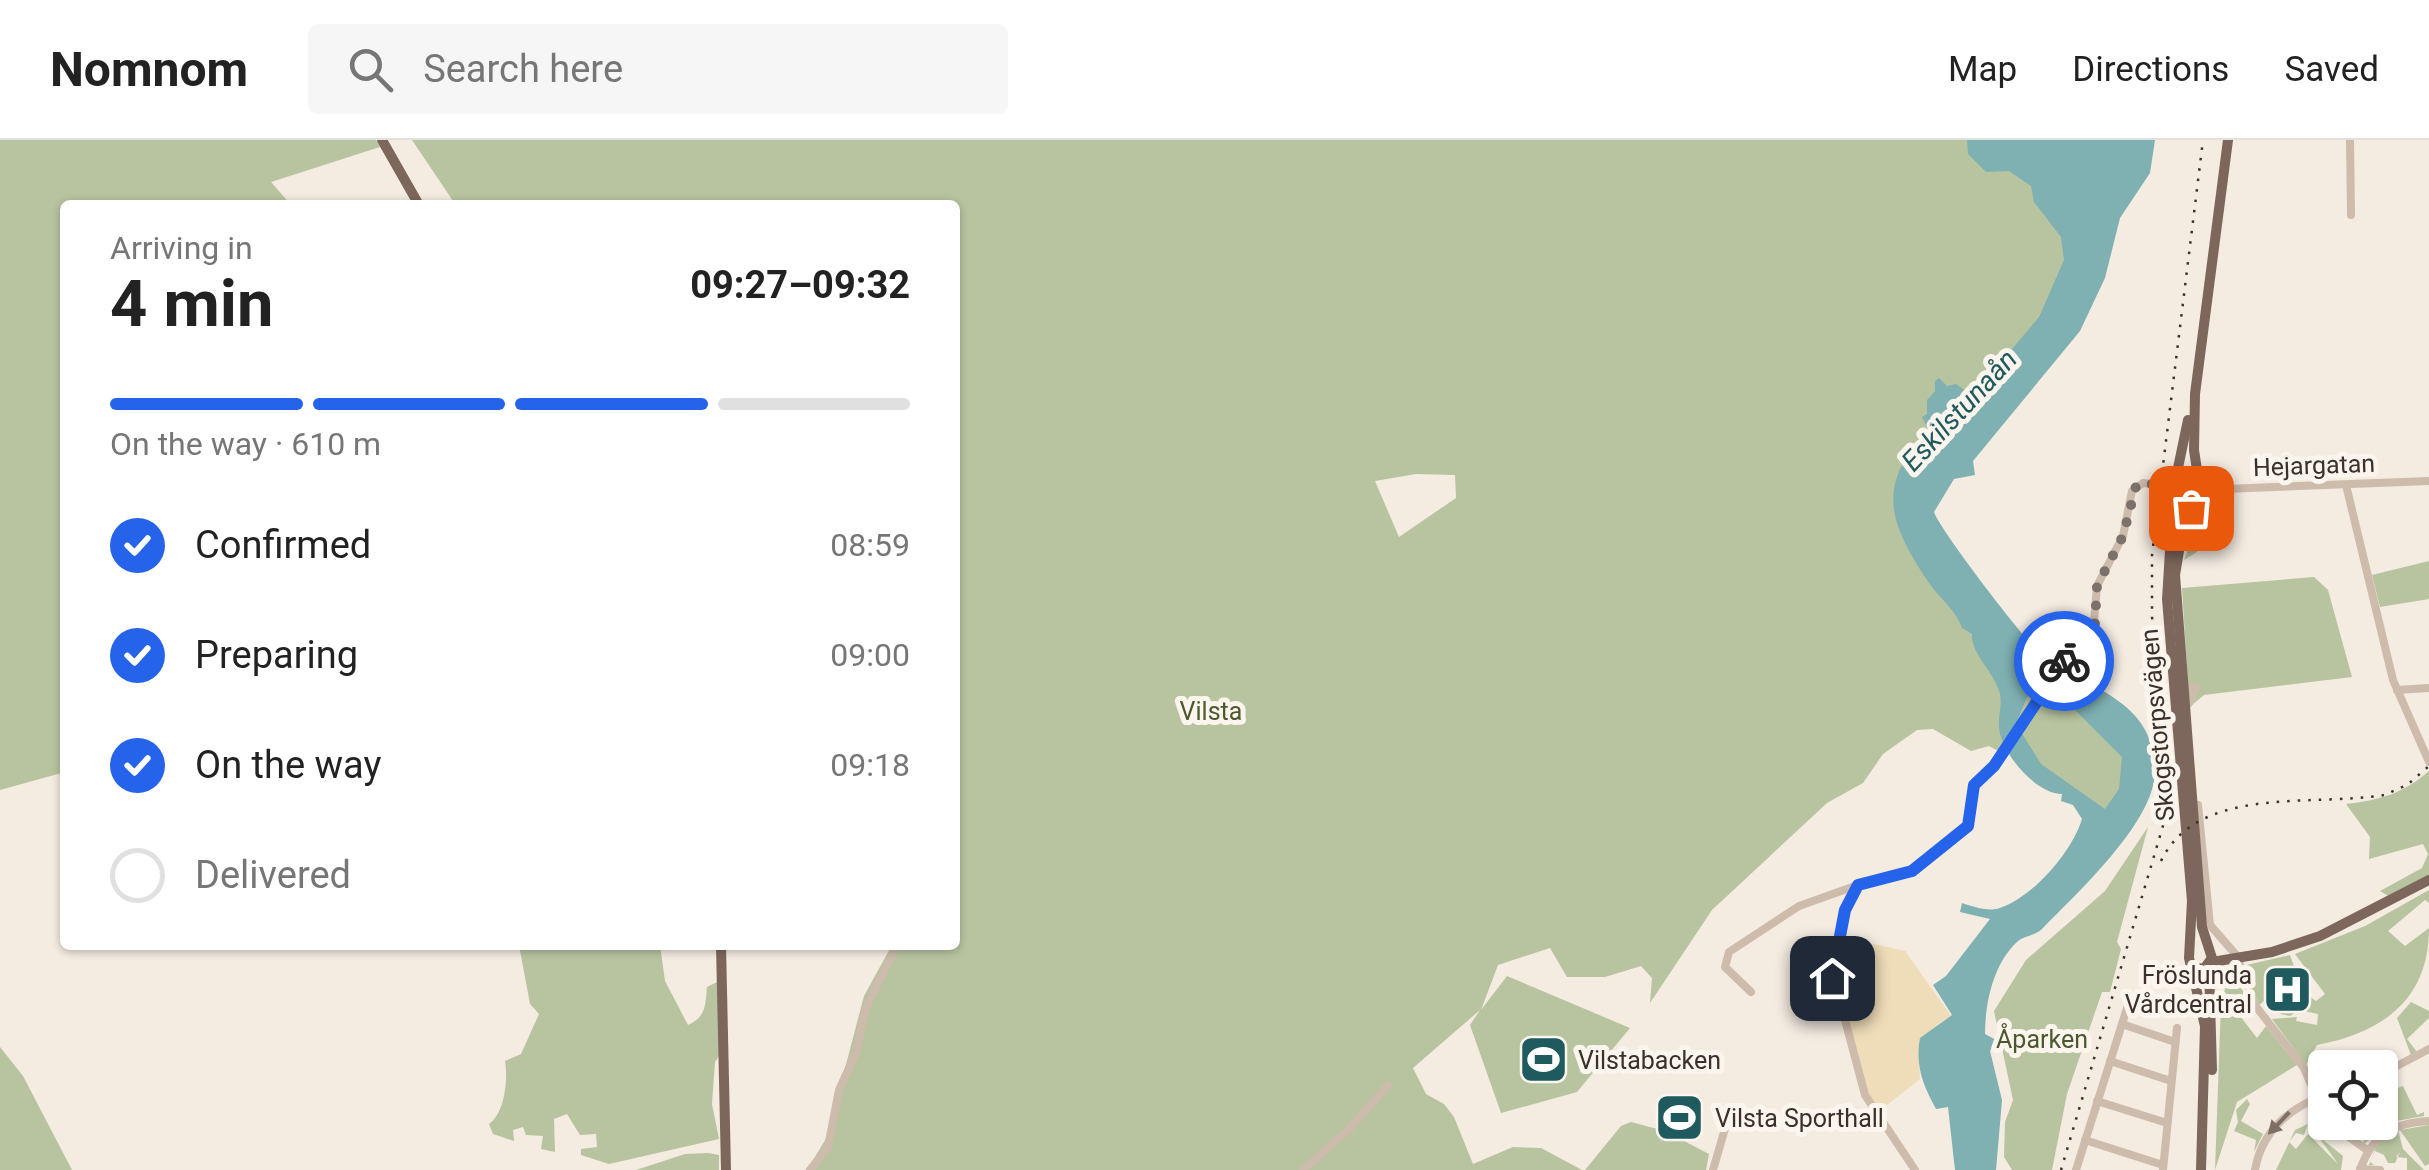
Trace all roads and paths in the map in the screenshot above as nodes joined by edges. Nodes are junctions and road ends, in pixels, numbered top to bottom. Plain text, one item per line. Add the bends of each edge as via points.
1 (382, 140) edge
2 (2228, 140) edge
3 (2350, 140) edge
4 (415, 200) edge
5 (2351, 215) dead end
6 (2195, 394) junction
7 (2429, 482) edge
8 (2346, 485) junction
9 (2177, 487) junction
10 (2198, 489) junction
11 (2429, 688) edge
12 (2397, 690) junction
13 (2189, 703) dead end
14 (2429, 762) edge
15 (2429, 880) edge
16 (1858, 885) junction
17 (721, 950) edge
18 (895, 950) edge
19 (2191, 952) junction
20 (2233, 956) junction
21 (2210, 957) junction
22 (2192, 967) junction
23 (1751, 992) dead end
24 (2128, 1005) dead end
25 (2122, 1024) junction
26 (2177, 1028) dead end
27 (2175, 1042) junction
28 (2429, 1049) edge
29 (2110, 1062) junction
30 (2398, 1065) edge
31 (2308, 1075) edge
32 (2171, 1081) junction
33 (1388, 1085) dead end
34 (2097, 1100) junction
35 (2308, 1104) edge
36 (1728, 1118) dead end
37 (2429, 1121) edge
38 (2167, 1123) junction
39 (2085, 1140) junction
40 (2353, 1140) edge
41 (2367, 1150) junction
42 (2163, 1167) edge
43 (726, 1170) edge
44 (810, 1170) edge
45 (1303, 1170) edge
46 (1713, 1170) edge
47 (1915, 1170) edge
48 (2076, 1170) edge
49 (2204, 1170) edge
50 (2255, 1170) edge
51 (2360, 1170) edge
52 (2380, 1170) edge

1 - 4 main road
2 - 6 main road, Skogstorpsvägen
3 - 5 street
6 - 9 main road, Skogstorpsvägen
6 - 10 main road, Skogstorpsvägen
7 - 8 street, Hejargatan
8 - 10 street, Hejargatan
8 - 12 street
9 - 10 main road
9 - 10 main road via 2186,501
9 - 16 street via 2143,483 2132,491 2125,530 2097,586 2094,640 2046,674 2040,695 1972,789 1973,816 1964,830 1912,871
9 - 19 main road, Skogstorpsvägen via 2167,599
10 - 21 main road, Skogstorpsvägen via 2180,545 2175,594 2202,927
11 - 12 street
12 - 14 street
13 - 20 street via 2208,920
15 - 20 main road via 2320,936
16 - 23 street via 1800,906 1729,952 1725,967
16 - 47 street via 1845,910 1833,985 1865,1095
17 - 43 main road
18 - 44 street via 866,1008 828,1147
19 - 21 main road via 2198,947
19 - 22 main road, Skogstorpsvägen
20 - 21 main road
20 - 31 street via 2250,997
21 - 22 main road
21 - 49 main road, Skogstorpsvägen
22 - 49 main road, Skogstorpsvägen via 2205,1026
24 - 25 street
25 - 27 street
25 - 29 street
26 - 27 street
27 - 32 street
28 - 30 street
29 - 32 street
29 - 34 street
32 - 38 street
33 - 45 street
34 - 38 street
34 - 39 street
35 -> 50 street via 2275,1125
36 - 46 street
37 - 41 street via 2393,1127
38 - 42 street
39 - 42 street
39 - 48 street
40 - 41 street
41 - 51 street
51 - 52 street

